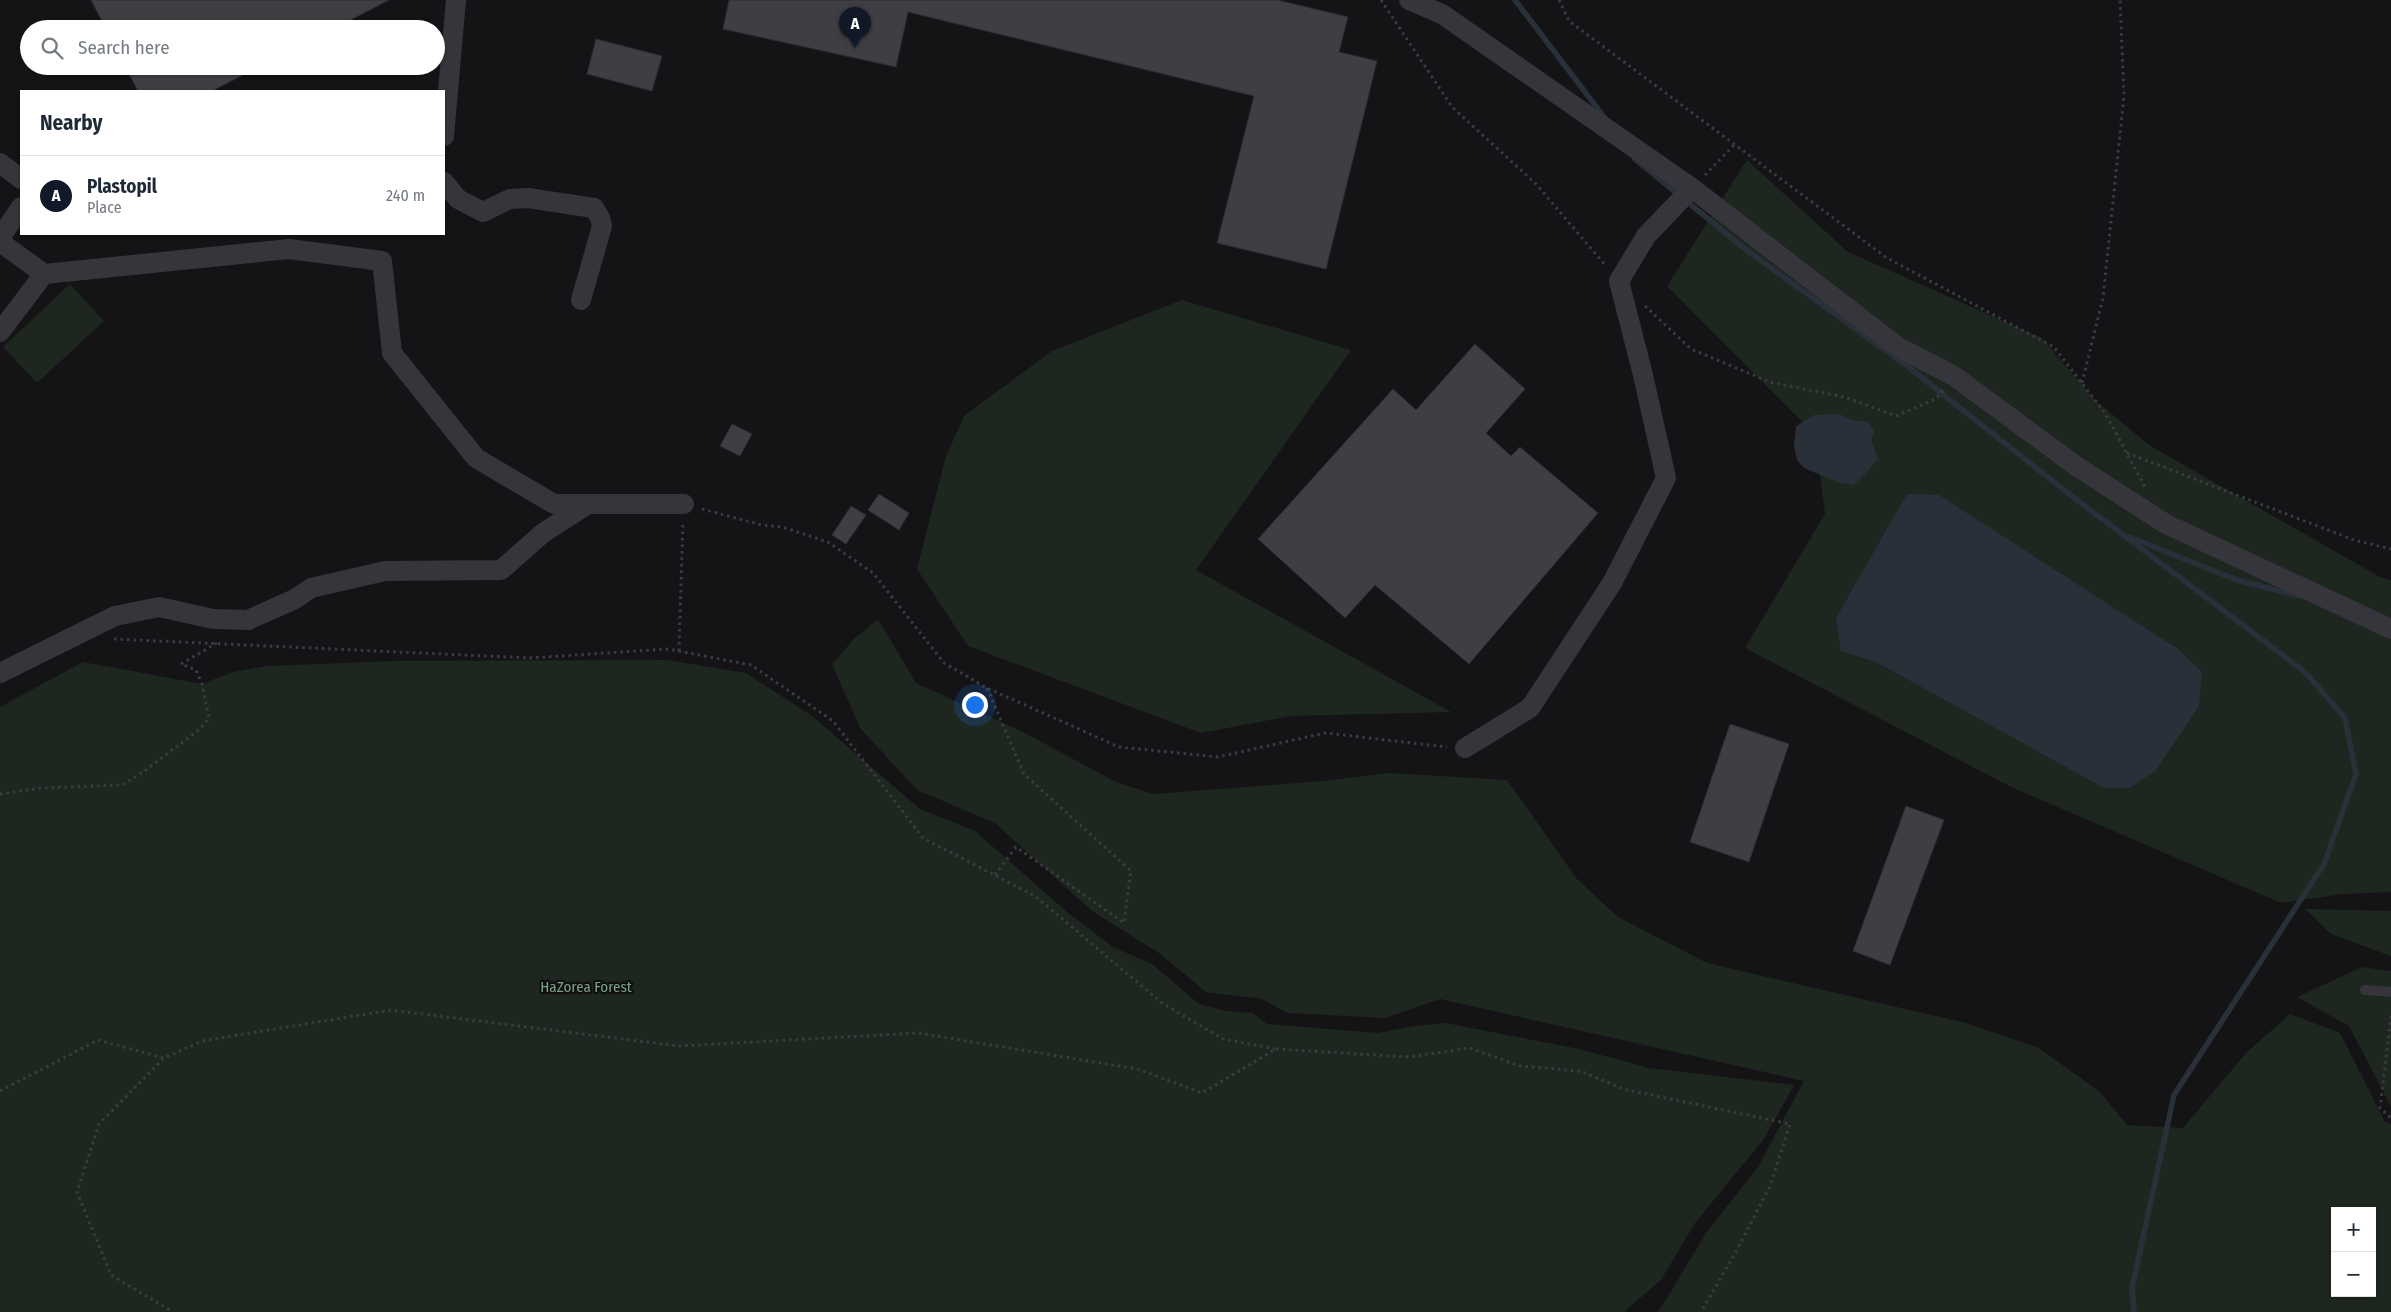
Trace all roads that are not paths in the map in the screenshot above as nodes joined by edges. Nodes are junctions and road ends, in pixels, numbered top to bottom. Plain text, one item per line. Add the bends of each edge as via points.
1 (456, 0) edge
2 (1409, 0) edge
3 (445, 125) edge
4 (0, 163) edge
5 (20, 178) edge
6 (445, 183) edge
7 (1692, 188) junction
8 (20, 208) edge
9 (0, 238) edge
10 (0, 242) edge
11 (44, 274) junction
12 (581, 300) dead end
13 (0, 332) edge
14 (588, 504) junction
15 (684, 504) road end
16 (2391, 629) edge
17 (0, 673) edge
18 (1465, 748) road end
19 (2365, 990) dead end
20 (2391, 992) edge

1 - 3 street
2 - 7 street via 1442,14
4 - 5 street
6 - 12 street via 458,199 483,212 510,198 594,208 602,226
7 - 16 street via 1898,347 1954,376 2076,466 2166,524
7 - 18 street via 1646,236 1619,281 1666,478 1612,583 1530,708
8 - 9 street
10 - 11 street
11 - 13 street
11 - 14 street via 289,249 382,261 392,353 476,458 554,504
14 - 15 street
14 - 17 street via 543,532 501,570 384,571 311,588 296,599 248,620 213,619 158,607 115,616
19 - 20 lane

